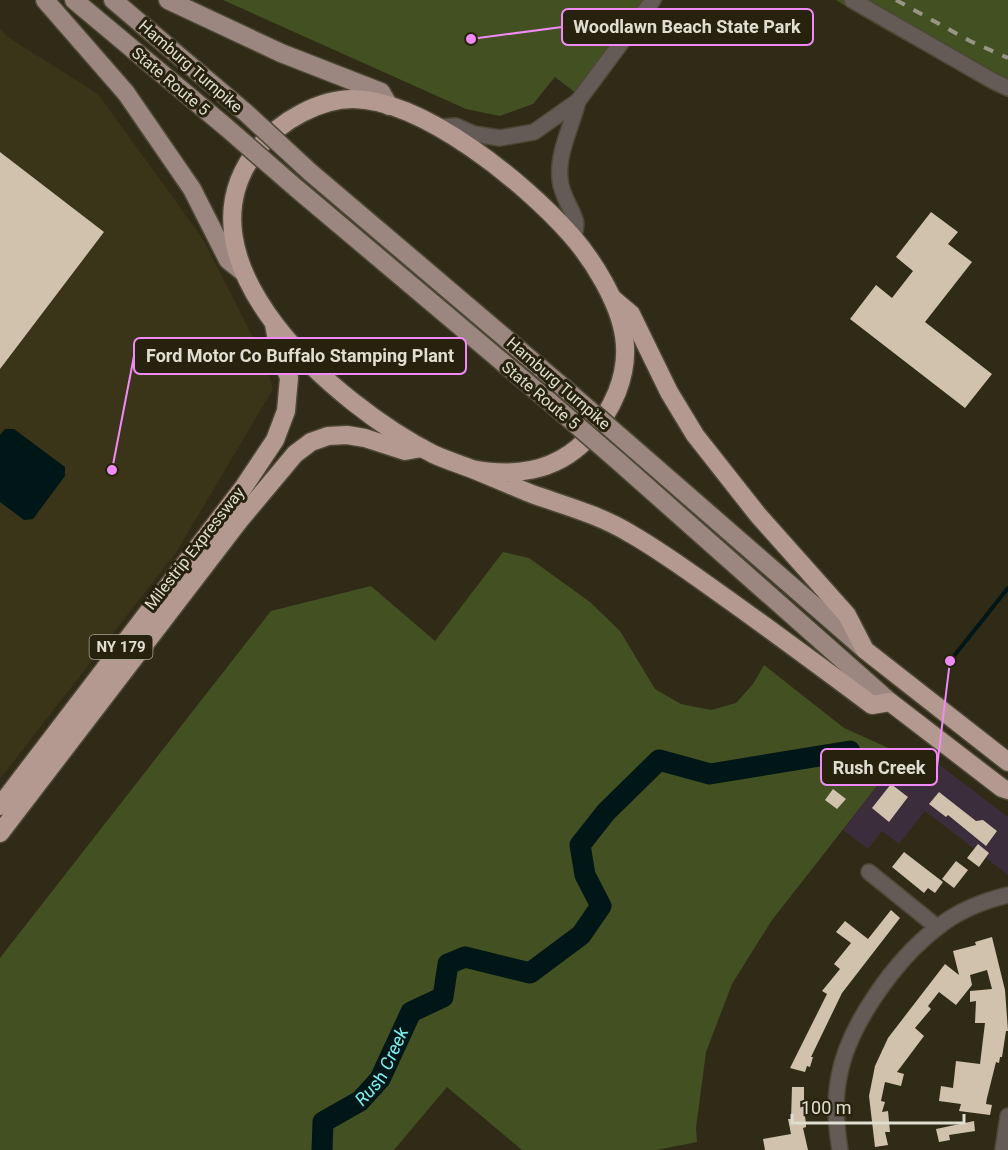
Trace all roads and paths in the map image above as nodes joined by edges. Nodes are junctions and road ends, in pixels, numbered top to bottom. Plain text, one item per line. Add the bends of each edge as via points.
1 (45, 0) edge
2 (74, 0) edge
3 (113, 0) edge
4 (168, 0) edge
5 (653, 0) edge
6 (852, 0) edge
7 (1008, 88) edge
8 (578, 101) junction
9 (389, 105) junction
10 (438, 127) junction
11 (574, 238) junction
12 (243, 272) junction
13 (611, 298) junction
14 (274, 322) junction
15 (422, 448) junction
16 (472, 469) junction
17 (865, 650) junction
18 (890, 702) junction
19 (1008, 762) edge
20 (1008, 790) edge
21 (0, 806) edge
22 (0, 833) edge
23 (868, 872) dead end
24 (1008, 895) edge
25 (937, 927) junction
26 (1008, 1116) edge
27 (840, 1150) edge
28 (1003, 1150) edge

1 - 12 main road via 126,93 192,189 228,260
2 - 18 main road, State Route 5, bridge via 551,403
3 - 17 main road, Hamburg Turnpike, bridge
4 - 9 main road via 272,49 381,92
5 - 8 street
6 - 7 street
8 - 10 street via 525,135 500,138 456,126
8 - 11 street via 560,168 563,196 576,223
9 - 10 highway
9 - 12 highway via 357,99 326,103 294,117 261,145 246,166 233,207 235,247
10 - 11 highway via 512,179
11 - 13 highway
12 - 14 highway
13 - 16 highway via 624,334 622,375 617,393 596,429 580,446 547,465 499,474
13 - 17 highway via 632,314 669,392 695,435 758,515 847,615
14 - 15 highway via 339,391
14 - 21 highway, Milestrip Expressway / NY 179 via 289,378 286,411 275,440 243,488
15 - 16 highway
15 - 22 highway, Milestrip Expressway / NY 179 via 405,451 364,438 328,435 295,454 239,520
16 - 18 highway via 629,532 872,705
17 - 19 highway, Hamburg Turnpike
18 - 20 highway, State Route 5
23 - 25 street
24 - 25 street via 989,899
25 - 27 street via 877,993 845,1054 836,1100
26 - 28 street

